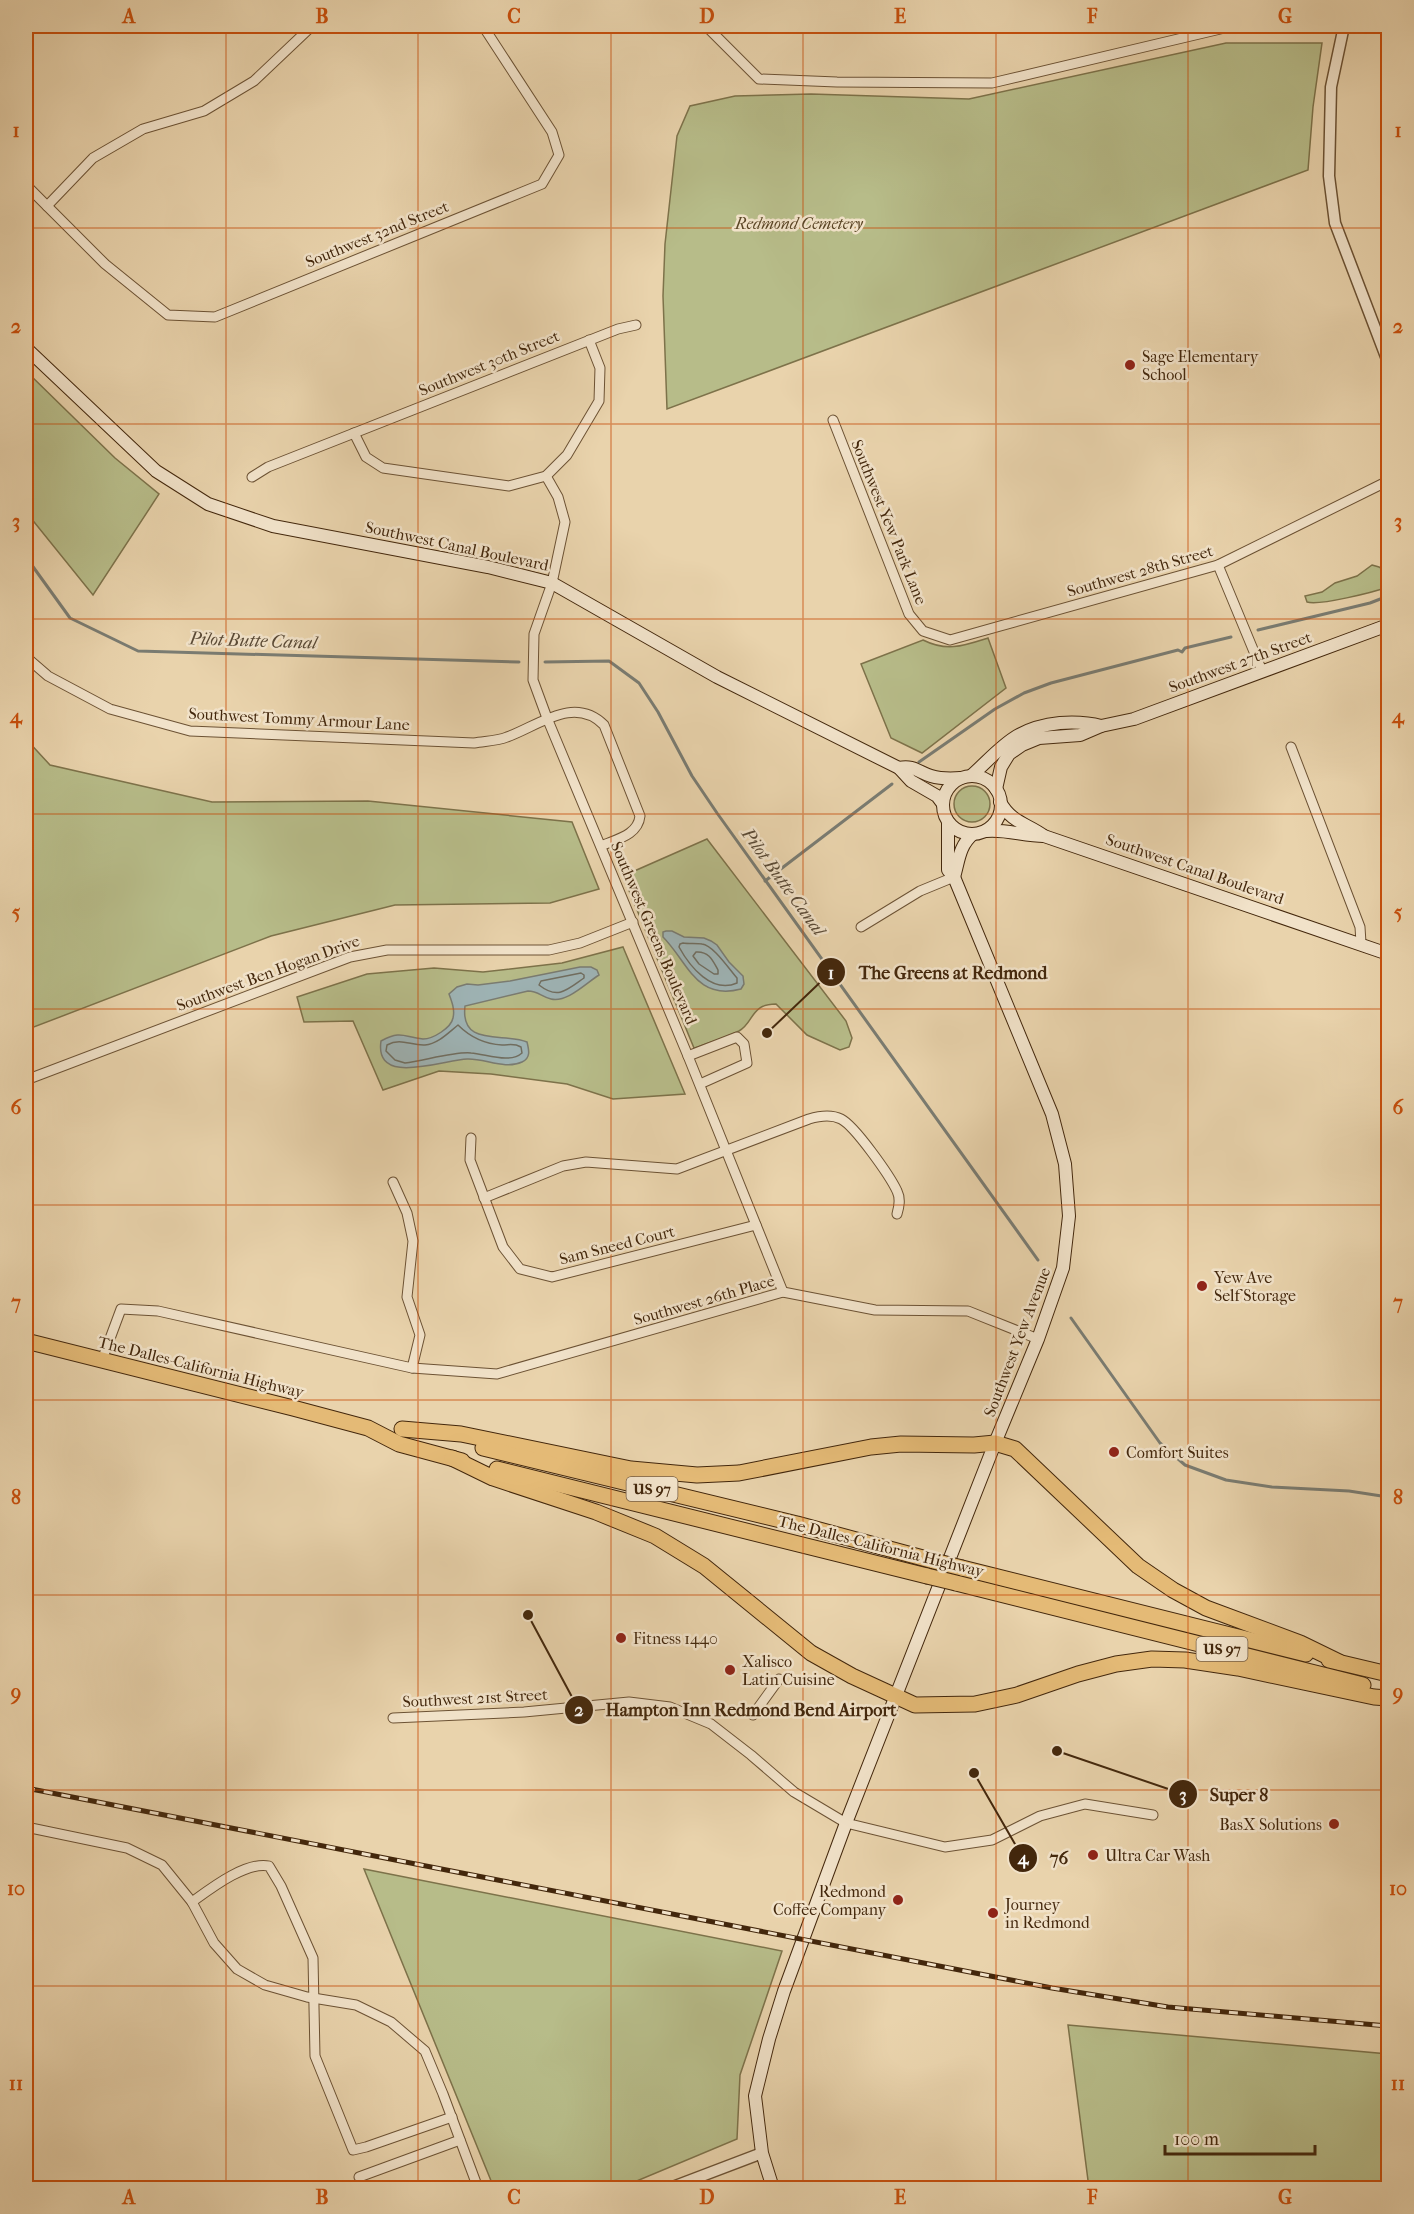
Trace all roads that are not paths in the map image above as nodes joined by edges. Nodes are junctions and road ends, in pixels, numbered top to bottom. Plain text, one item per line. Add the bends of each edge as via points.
1 (312, 26) edge
2 (483, 26) edge
3 (709, 26) edge
4 (1233, 26) edge
5 (1344, 26) edge
6 (26, 185) edge
7 (47, 206) junction
8 (636, 325) dead end
9 (589, 340) junction
10 (26, 348) edge
11 (1389, 362) edge
12 (833, 420) dead end
13 (354, 433) junction
14 (546, 476) junction
15 (252, 477) dead end
16 (1389, 481) edge
17 (1218, 565) junction
18 (552, 583) junction
19 (1389, 625) edge
20 (923, 631) joint
21 (26, 657) edge
22 (1262, 671) junction
23 (547, 718) junction
24 (1101, 726) junction
25 (1291, 747) dead end
26 (899, 768) junction
27 (967, 777) junction
28 (996, 789) junction
29 (1000, 802) junction
30 (943, 804) junction
31 (948, 822) junction
32 (980, 833) junction
33 (1044, 836) junction
34 (601, 846) junction
35 (954, 877) junction
36 (633, 922) junction
37 (861, 927) dead end
38 (1361, 943) junction
39 (1386, 951) edge
40 (688, 1056) junction
41 (26, 1080) edge
42 (700, 1084) junction
43 (471, 1138) dead end
44 (728, 1152) junction
45 (393, 1182) dead end
46 (484, 1198) junction
47 (897, 1214) dead end
48 (756, 1225) junction
49 (783, 1292) junction
50 (1038, 1339) junction
51 (26, 1341) edge
52 (102, 1360) junction
53 (412, 1368) junction
54 (368, 1428) junction
55 (402, 1429) junction
56 (995, 1443) junction
57 (452, 1458) junction
58 (1339, 1662) junction
59 (1389, 1674) edge
60 (779, 1678) dead end
61 (1389, 1691) edge
62 (896, 1697) junction
63 (1389, 1698) edge
64 (753, 1715) dead end
65 (393, 1718) dead end
66 (1153, 1815) dead end
67 (846, 1823) junction
68 (26, 1827) edge
69 (192, 1902) junction
70 (452, 2117) junction
71 (460, 2140) junction
72 (762, 2153) junction
73 (359, 2176) dead end
74 (478, 2188) edge
75 (670, 2188) edge
76 (773, 2188) edge

1 - 7 street via 254,81 204,111 143,129 93,158
2 - 7 street, Southwest 32nd Street via 552,132 559,155 542,184 215,317 168,315 105,264
3 - 4 street via 759,79 992,83
5 - 11 street via 1331,87 1330,188 1335,223
6 - 7 street
8 - 9 street, Southwest 30th Street
9 - 13 street, Southwest 30th Street
9 - 14 street via 600,368 599,401 567,455
10 - 18 main road, Southwest Canal Boulevard via 156,471 208,504 273,526
12 - 20 street, Southwest Yew Park Lane via 909,614
13 - 14 street via 366,457 382,468 509,486
13 - 15 street, Southwest 30th Street
14 - 18 street, Southwest Greens Boulevard via 558,497 565,522
16 - 17 street, Southwest 28th Street
17 - 20 street, Southwest 28th Street via 950,640
17 - 22 street
18 - 23 street, Southwest Greens Boulevard via 534,634 533,680
18 - 26 main road, Southwest Canal Boulevard via 710,673
19 - 22 main road, Southwest 27th Street
21 - 23 street, Southwest Tommy Armour Lane via 48,676 110,709 190,731 474,743 506,738
22 - 24 main road, Southwest 27th Street via 1134,719
23 - 34 street, Southwest Greens Boulevard
23 - 34 street, Southwest Tommy Armour Lane via 578,712 604,725 640,816 634,831
24 - 27 main road, Southwest 27th Street via 1084,721 1041,725 1024,731
24 - 28 main road, Southwest 27th Street via 1080,735 1040,738 1022,745 1009,754 1001,767
25 - 38 street via 1360,927
26 - 27 main road, Southwest Canal Boulevard via 909,766 943,779
26 - 30 main road, Southwest Canal Boulevard
27 - 28 main road via 985,780
27 - 30 main road via 951,785
28 - 29 main road
29 - 32 main road via 997,819
29 - 33 main road, Southwest Canal Boulevard via 1007,814
30 - 31 main road
31 - 32 main road via 962,833
31 - 35 main road, Southwest Yew Avenue via 948,870
32 - 33 main road via 998,830
32 - 35 main road via 964,842
33 - 38 main road, Southwest Canal Boulevard
34 - 36 street, Southwest Greens Boulevard
35 - 37 street via 920,891
35 - 50 main road, Southwest Yew Avenue via 1052,1114 1065,1164 1069,1216 1063,1268
36 - 40 street, Southwest Greens Boulevard
36 - 41 street, Southwest Ben Hogan Drive via 580,943 549,950 387,950 350,957
38 - 39 main road, Southwest Canal Boulevard
40 - 42 street, Southwest Greens Boulevard
40 - 42 street via 737,1037 744,1044 747,1063
42 - 44 street, Southwest Greens Boulevard
43 - 46 street, Sam Sneed Court via 470,1160
44 - 46 street via 678,1169 586,1162 563,1166
44 - 47 street via 816,1117 838,1117 858,1132 898,1192
44 - 48 street, Southwest Greens Boulevard
45 - 53 street via 407,1213 413,1241 407,1297 420,1335
46 - 48 street, Sam Sneed Court via 503,1247 520,1269 552,1277
48 - 49 street, Southwest Greens Boulevard
49 - 50 street, Southwest 26th Place via 875,1310 968,1311
49 - 53 street, Southwest 26th Place via 497,1374
50 - 56 main road, Southwest Yew Avenue
51 - 52 highway, The Dalles-California Highway / US 97
52 - 53 street, Southwest 26th Place via 121,1309 158,1311
52 - 54 highway, The Dalles-California Highway / US 97
54 - 55 highway, The Dalles-California Highway / US 97
54 - 57 highway, The Dalles-California Highway / US 97 via 399,1444
55 - 56 highway via 461,1434 630,1468 697,1475 749,1471 871,1447
55 - 58 highway, The Dalles-California Highway / US 97, bridge
56 - 58 highway via 1014,1449 1138,1566 1173,1590 1206,1608
56 - 62 main road, Southwest Yew Avenue
57 - 61 highway, The Dalles-California Highway / US 97, bridge
57 - 62 highway via 493,1478 655,1536 704,1566 811,1653
58 - 59 highway, The Dalles-California Highway / US 97
60 - 64 street
62 - 63 highway via 915,1705 975,1704 1116,1664 1152,1659 1238,1668
62 - 67 main road, Southwest Yew Avenue
65 - 67 street, Southwest 21st Street via 629,1702 670,1707 711,1724 794,1792
66 - 67 street, Southwest 21st Street via 1085,1804 1040,1816 992,1840 945,1847
67 - 72 main road, Southwest Yew Avenue via 769,2039 755,2096
68 - 69 street via 127,1848 162,1865
69 - 70 street via 214,1943 237,1970 265,1985 356,2005 391,2022 425,2051
69 - 70 street via 253,1866 269,1866 282,1886 313,1958 315,2056 353,2150
70 - 71 street
71 - 73 street
71 - 74 street
72 - 75 street
72 - 76 main road, Southwest Yew Avenue

